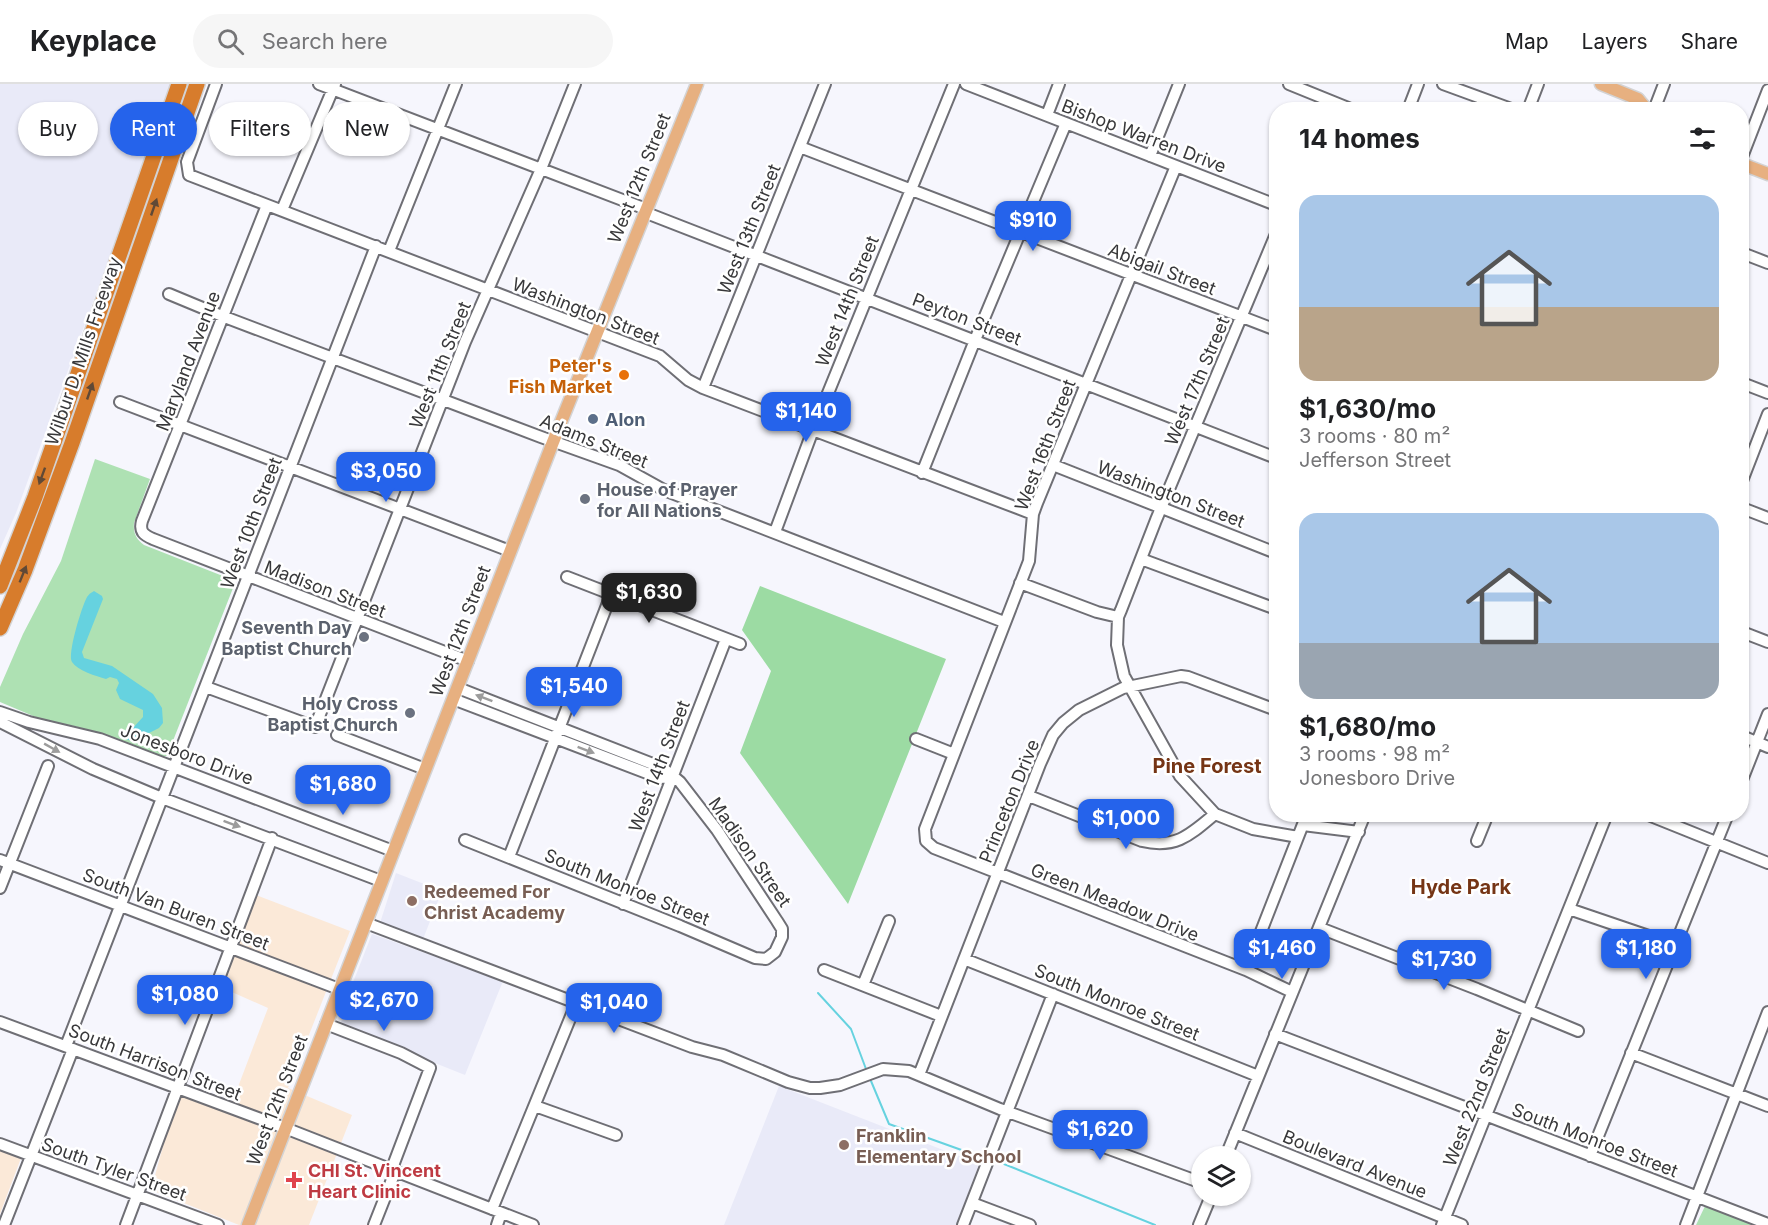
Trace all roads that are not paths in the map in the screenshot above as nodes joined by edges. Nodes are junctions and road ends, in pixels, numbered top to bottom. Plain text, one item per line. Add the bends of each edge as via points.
1 (179, 84) edge
2 (197, 84) edge
3 (216, 84) edge
4 (320, 84) edge
5 (456, 84) edge
6 (575, 84) edge
7 (697, 84) edge
8 (825, 84) edge
9 (954, 84) edge
10 (966, 84) edge
11 (1059, 84) edge
12 (1179, 84) edge
13 (1418, 84) edge
14 (1443, 84) edge
15 (1538, 84) edge
16 (1601, 84) edge
17 (1664, 84) edge
18 (1294, 85) edge
19 (334, 86) edge
20 (1768, 90) edge
21 (1323, 102) edge
22 (1411, 102) edge
23 (1492, 102) edge
24 (1531, 102) edge
25 (1640, 102) edge
26 (1657, 102) edge
27 (1047, 115) junction
28 (1066, 123) junction
29 (438, 130) junction
30 (1749, 139) edge
31 (800, 147) junction
32 (1150, 156) junction
33 (1176, 166) junction
34 (1749, 167) edge
35 (541, 169) junction
36 (1768, 174) edge
37 (910, 188) junction
38 (1269, 202) edge
39 (267, 205) junction
40 (282, 210) junction
41 (645, 211) junction
42 (1020, 231) junction
43 (376, 246) junction
44 (388, 251) junction
45 (1269, 251) edge
46 (756, 255) junction
47 (1749, 256) edge
48 (1768, 263) edge
49 (1130, 274) junction
50 (488, 291) junction
51 (169, 294) dead end
52 (866, 298) junction
53 (222, 316) junction
54 (1241, 317) junction
55 (1269, 327) edge
56 (597, 332) junction
57 (975, 340) junction
58 (332, 357) junction
59 (1086, 383) junction
60 (1749, 386) edge
61 (703, 388) junction
62 (1768, 393) edge
63 (442, 399) junction
64 (120, 402) dead end
65 (1768, 414) edge
66 (180, 425) junction
67 (1196, 426) junction
68 (813, 430) junction
69 (553, 442) junction
70 (1269, 455) edge
71 (1749, 463) edge
72 (1053, 465) junction
73 (291, 466) junction
74 (922, 473) junction
75 (1162, 508) junction
76 (399, 510) junction
77 (1749, 511) edge
78 (1033, 514) junction
79 (1768, 518) edge
80 (141, 529) joint
81 (775, 532) junction
82 (1269, 550) edge
83 (510, 551) junction
84 (1141, 559) junction
85 (247, 577) junction
86 (567, 577) dead end
87 (1020, 583) junction
88 (0, 585) edge
89 (611, 595) junction
90 (1269, 606) edge
91 (1118, 617) junction
92 (358, 620) junction
93 (1004, 622) junction
94 (0, 628) edge
95 (1749, 635) edge
96 (726, 639) junction
97 (1768, 642) edge
98 (740, 644) dead end
99 (468, 661) junction
100 (206, 687) junction
101 (1130, 687) junction
102 (455, 694) junction
103 (1269, 707) edge
104 (0, 712) edge
105 (1768, 714) edge
106 (0, 722) edge
107 (557, 733) junction
108 (337, 735) dead end
109 (916, 739) dead end
110 (1749, 739) edge
111 (1757, 742) junction
112 (1768, 747) edge
113 (954, 754) junction
114 (1749, 762) edge
115 (48, 766) dead end
116 (174, 767) junction
117 (425, 769) junction
118 (672, 777) junction
119 (1029, 795) junction
120 (162, 798) junction
121 (1215, 814) junction
122 (1304, 822) edge
123 (1312, 822) edge
124 (1362, 822) edge
125 (1485, 822) edge
126 (1604, 822) edge
127 (1666, 822) edge
128 (1725, 822) edge
129 (1359, 832) junction
130 (1298, 837) junction
131 (272, 838) junction
132 (465, 840) dead end
133 (926, 841) joint
134 (1477, 842) dead end
135 (1717, 842) junction
136 (393, 851) junction
137 (509, 857) junction
138 (5, 862) edge
139 (1768, 863) edge
140 (997, 873) junction
141 (381, 881) junction
142 (0, 888) edge
143 (623, 904) junction
144 (121, 905) junction
145 (1569, 909) junction
146 (889, 921) dead end
147 (366, 923) junction
148 (1320, 928) junction
149 (1675, 945) junction
150 (230, 947) junction
151 (775, 952) joint
152 (964, 959) junction
153 (824, 970) dead end
154 (1246, 970) junction
155 (864, 985) junction
156 (339, 989) junction
157 (1292, 992) junction
158 (1053, 994) junction
159 (576, 1004) junction
160 (1528, 1011) junction
161 (1768, 1012) edge
162 (941, 1016) junction
163 (0, 1022) edge
164 (326, 1024) junction
165 (1578, 1031) dead end
166 (1275, 1034) junction
167 (69, 1048) junction
168 (1631, 1053) junction
169 (920, 1075) junction
170 (1258, 1076) junction
171 (178, 1088) junction
172 (1736, 1093) junction
173 (535, 1106) junction
174 (1768, 1106) edge
175 (1007, 1111) junction
176 (1486, 1116) junction
177 (285, 1128) junction
178 (1235, 1133) junction
179 (616, 1135) dead end
180 (0, 1144) edge
181 (1230, 1146) edge
182 (31, 1156) junction
183 (1590, 1156) junction
184 (393, 1171) junction
185 (1191, 1179) edge
186 (139, 1194) junction
187 (1697, 1197) junction
188 (972, 1203) junction
189 (1207, 1206) edge
190 (497, 1211) junction
191 (1444, 1221) edge
192 (1768, 1224) edge
193 (4, 1225) edge
194 (126, 1225) edge
195 (218, 1225) edge
196 (248, 1225) edge
197 (374, 1225) edge
198 (497, 1225) edge
199 (533, 1225) edge
200 (963, 1225) edge
201 (1030, 1225) edge
202 (1199, 1225) edge
203 (1462, 1225) edge
204 (1686, 1225) edge

1 -> 88 highway, Wilbur D. Mills Freeway
94 -> 2 highway, Wilbur D. Mills Freeway via 72,443
3 - 39 street, Washington Street via 187,162 189,175
4 - 19 street, Peyton Street
5 - 29 street
6 - 35 street, West 11th Street
7 - 41 main road, West 12th Street
8 - 31 street, West 13th Street
9 - 37 street, West 14th Street
10 - 27 street, Bishop Warren Drive
11 - 27 street
12 - 32 street
13 - 22 street
14 - 23 street
15 - 24 street
16 - 25 main road
17 - 26 street
18 - 21 street
19 - 29 street, Peyton Street
19 - 40 street
20 - 30 street
27 - 28 street, Bishop Warren Drive
28 - 32 street, Bishop Warren Drive
28 - 42 street
29 - 35 street, Peyton Street
29 - 44 street
31 - 37 street, Abigail Street
31 - 46 street, West 13th Street
32 - 33 street, Bishop Warren Drive
33 - 38 street, Bishop Warren Drive
33 - 49 street, West 16th Street
34 - 36 main road
35 - 41 street, Peyton Street
35 - 50 street, West 11th Street
37 - 42 street, Abigail Street
37 - 52 street, West 14th Street
39 - 40 street, Washington Street
39 - 53 street, Maryland Avenue
40 - 43 street, Washington Street
41 - 46 street, Peyton Street
41 - 56 main road, West 12th Street
42 - 49 street, Abigail Street
42 - 57 street
43 - 44 street, Washington Street
43 - 58 street, West 10th Street
44 - 50 street, Washington Street
45 - 54 street, West 17th Street
46 - 52 street, Peyton Street
46 - 61 street, West 13th Street
47 - 48 street
49 - 54 street, Abigail Street
49 - 59 street, West 16th Street
50 - 56 street, Washington Street
50 - 63 street, West 11th Street
51 - 53 street, Adams Street
52 - 57 street, Peyton Street
52 - 68 street, West 14th Street
53 - 58 street, Adams Street
53 - 66 street, Maryland Avenue
54 - 55 street, Abigail Street
54 - 67 street, West 17th Street
56 - 61 street, Washington Street via 660,356 688,381
56 - 69 main road, West 12th Street
57 - 59 street, Peyton Street
57 - 74 street
58 - 63 street, Adams Street
58 - 73 street, West 10th Street
59 - 67 street, Peyton Street
59 - 72 street, West 16th Street
60 - 62 street
61 - 68 street, Washington Street
63 - 69 street, Adams Street
63 - 76 street, West 11th Street
64 - 66 street
65 - 71 street
66 - 73 street
66 - 80 street, Maryland Avenue
67 - 70 street, Peyton Street
67 - 75 street, West 17th Street
68 - 74 street, Washington Street
68 - 81 street, West 14th Street
69 - 81 street, Adams Street via 619,465 664,490
69 - 83 main road, West 12th Street
72 - 75 street, Washington Street
72 - 78 street, West 16th Street
73 - 76 street
73 - 85 street, West 10th Street
74 - 78 street, Washington Street
75 - 82 street, Washington Street
75 - 84 street, West 17th Street
76 - 83 street
76 - 92 street, West 11th Street
77 - 79 street
78 - 87 street, West 16th Street via 1029,561
80 - 85 street, Madison Street via 144,536
81 - 93 street, Adams Street
83 - 99 main road, West 12th Street
84 - 90 street
84 - 91 street, West 17th Street
85 - 92 street, Madison Street
85 - 100 street, West 10th Street
86 - 89 street
87 - 91 street
87 - 93 street, West 16th Street
89 - 96 street
89 - 107 street
91 - 101 street via 1118,654
92 - 99 street, Madison Street
92 - 100 street, West 11th Street via 315,727
93 - 113 street, West 16th Street
95 - 97 street
96 - 98 street
96 - 118 street, West 14th Street
99 - 102 main road, West 12th Street
100 - 116 street, West 10th Street
101 - 103 street, Princeton Drive via 1188,677
101 - 119 street, Princeton Drive via 1079,710 1063,723 1051,739
101 - 121 street via 1180,776
102 - 107 street
102 - 117 main road, West 12th Street
104 - 116 street, Jonesboro Drive via 100,739
105 - 111 street
106 -> 120 street via 75,761
107 - 118 street via 660,778
107 - 137 street
108 - 117 street
109 - 113 street
110 - 111 street
111 - 112 street
111 - 114 street
113 - 133 street, West 16th Street via 925,829
115 - 138 street
116 - 120 street, West 10th Street
116 - 136 street, Jonesboro Drive
117 - 136 main road, West 12th Street
118 - 143 street, West 14th Street
118 - 151 street, Madison Street via 717,830 782,929
119 - 121 street via 1155,844 1183,839
119 - 140 street, Princeton Drive
120 -> 131 street
120 - 144 street, West 10th Street
121 - 130 street via 1253,829
122 - 130 street
123 - 129 street
124 - 129 street
125 - 134 street
126 - 145 street, West 22nd Street
127 - 135 street
128 - 135 street
129 - 148 street
130 - 154 street
131 - 141 street
131 - 150 street
132 - 137 street, South Monroe Street
133 - 140 street, Green Meadow Drive via 934,848
135 - 139 street
135 - 149 street
136 - 141 main road, West 12th Street
137 - 143 street, South Monroe Street
138 - 142 street
138 - 144 street, South Van Buren Street
140 - 152 street, Princeton Drive
140 - 154 street, Green Meadow Drive
141 - 147 main road, West 12th Street
143 - 151 street, South Monroe Street via 755,958 766,959
144 - 150 street, South Van Buren Street
144 - 167 street, West 10th Street
145 - 149 street
145 - 160 street, West 22nd Street
146 - 155 street
147 - 156 main road, West 12th Street
147 - 159 street
148 - 157 street
148 - 160 street
149 - 168 street
150 - 156 street, South Van Buren Street
150 - 171 street
152 - 158 street, South Monroe Street
152 - 162 street, Princeton Drive
153 - 155 street
154 - 157 street, Green Meadow Drive
155 - 162 street
156 - 164 main road, West 12th Street
157 - 166 street
158 - 170 street, South Monroe Street
158 - 175 street
159 - 169 street via 799,1086 830,1087 891,1068
159 - 173 street
160 - 165 street
160 - 176 street, West 22nd Street
161 - 172 street
162 - 169 street, Princeton Drive
163 - 167 street, South Harrison Street
164 - 177 main road, West 12th Street
164 - 184 street via 430,1068
166 - 170 street
166 - 176 street, South Monroe Street
167 - 171 street, South Harrison Street
167 - 182 street, West 10th Street
168 - 172 street
168 - 183 street
169 - 175 street
170 - 178 street
171 - 177 street, South Harrison Street
171 - 186 street
172 - 174 street
172 - 187 street
173 - 179 street
173 - 190 street
175 - 185 street
175 - 188 street
176 - 183 street, South Monroe Street
176 - 191 street, West 22nd Street
177 - 184 street, South Harrison Street
177 - 196 main road, West 12th Street
178 - 181 street
178 - 191 street, Boulevard Avenue
180 - 182 street, South Tyler Street
182 - 186 street, South Tyler Street
182 - 193 street, West 10th Street
183 - 187 street, South Monroe Street
184 - 190 street, South Harrison Street
184 - 197 street
186 - 194 street
186 - 195 street, South Tyler Street
187 - 192 street, South Monroe Street
187 - 204 street
188 - 200 street
188 - 201 street
189 - 202 street
190 - 198 street
190 - 199 street, South Harrison Street
191 - 203 street, Boulevard Avenue

